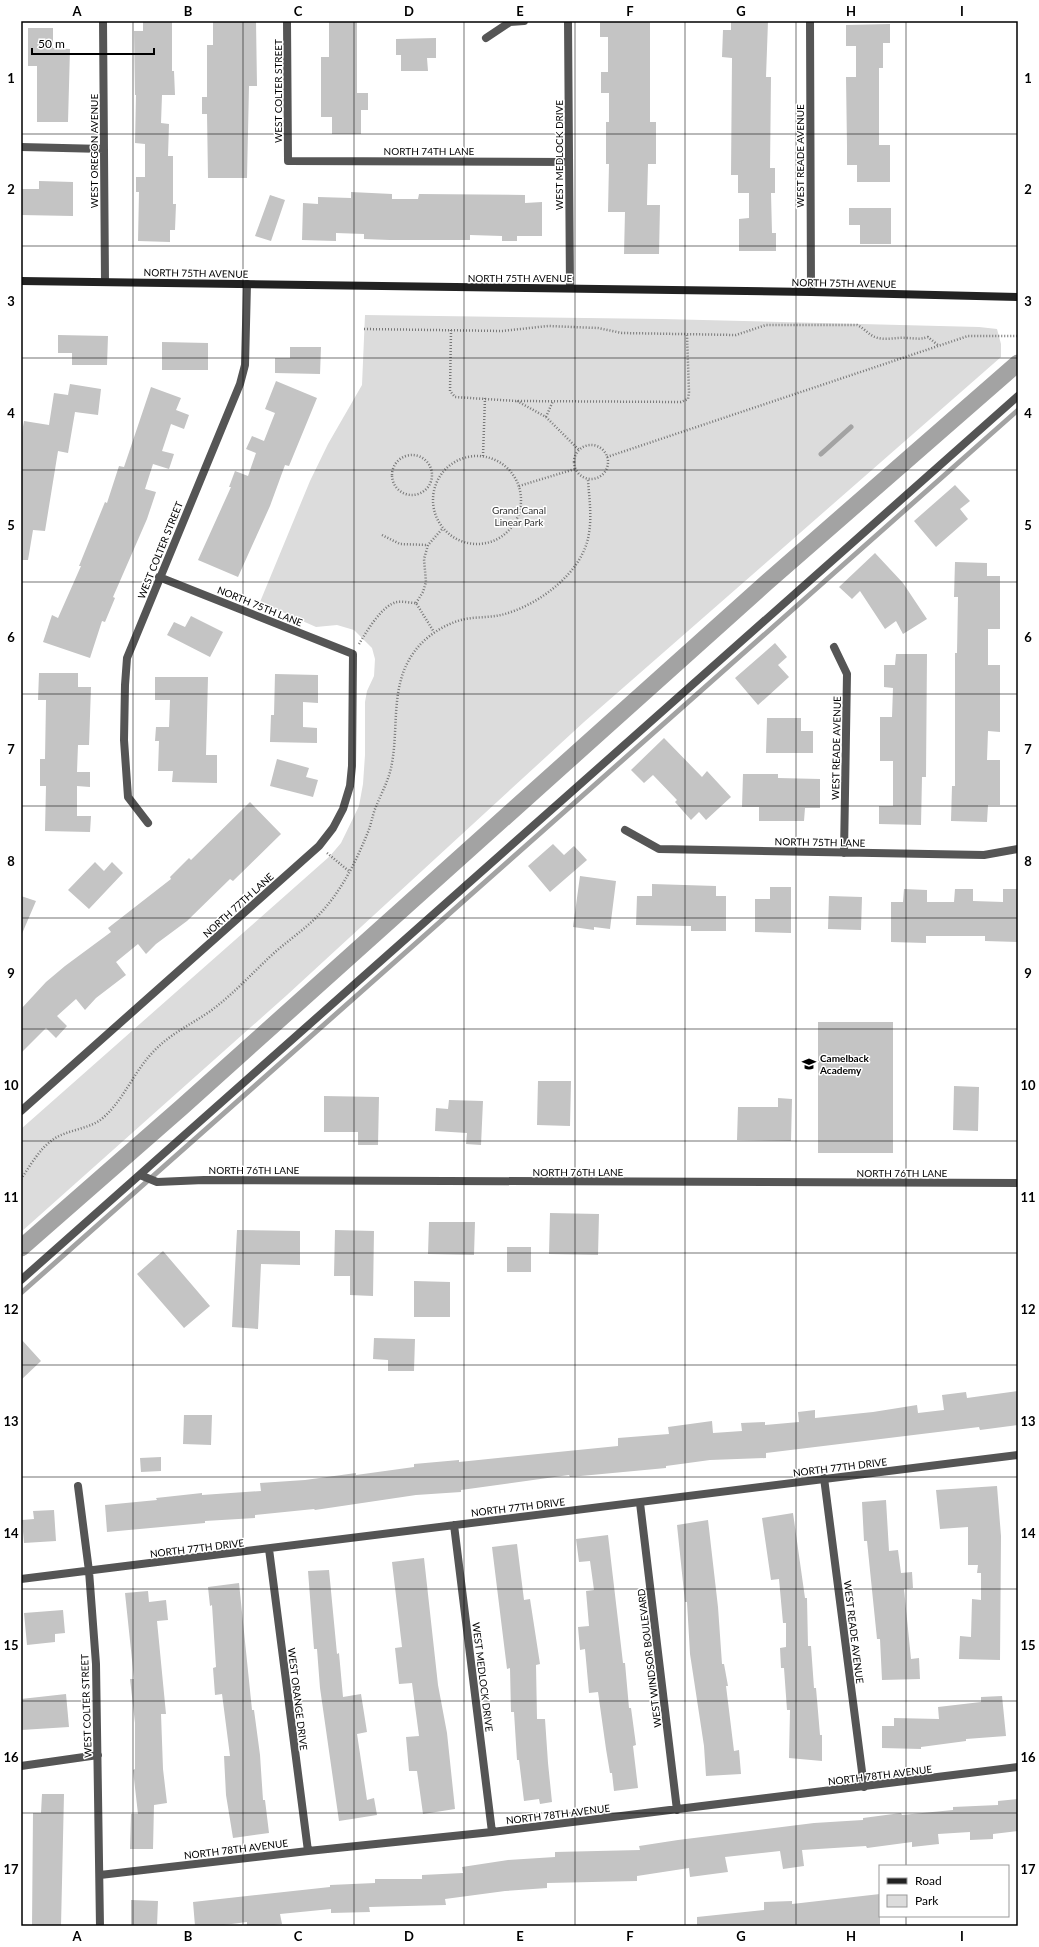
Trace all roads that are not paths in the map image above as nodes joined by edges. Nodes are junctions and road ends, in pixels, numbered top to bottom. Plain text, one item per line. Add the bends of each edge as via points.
1 (103, 21) edge
2 (287, 21) edge
3 (524, 21) edge
4 (568, 21) edge
5 (810, 21) edge
6 (486, 38) dead end
7 (21, 148) edge
8 (104, 149) junction
9 (288, 161) joint
10 (569, 162) junction
11 (21, 281) edge
12 (105, 282) junction
13 (247, 284) junction
14 (570, 288) junction
15 (811, 292) junction
16 (1018, 297) edge
17 (1018, 396) edge
18 (159, 577) junction
19 (834, 647) dead end
20 (353, 654) joint
21 (148, 823) dead end
22 (625, 830) dead end
23 (1018, 850) edge
24 (844, 853) junction
25 (21, 1111) edge
26 (143, 1176) junction
27 (1018, 1183) edge
28 (21, 1280) edge
29 (1018, 1456) edge
30 (824, 1478) junction
31 (78, 1486) dead end
32 (640, 1503) junction
33 (454, 1525) junction
34 (269, 1549) junction
35 (89, 1571) junction
36 (21, 1579) edge
37 (98, 1755) junction
38 (21, 1766) edge
39 (1018, 1767) edge
40 (864, 1787) junction
41 (677, 1810) junction
42 (492, 1832) junction
43 (308, 1851) junction
44 (100, 1875) junction
45 (100, 1926) edge

1 - 8 street, WEST OREGON AVENUE
2 - 9 street, WEST COLTER STREET
3 - 6 street via 510,22
4 - 10 street, WEST MEDLOCK DRIVE
5 - 15 street, WEST READE AVENUE
7 - 8 street
8 - 12 street, WEST OREGON AVENUE
9 - 10 street, NORTH 74TH LANE
10 - 14 street, WEST MEDLOCK DRIVE
11 - 12 main road, NORTH 75TH AVENUE
12 - 13 main road, NORTH 75TH AVENUE
13 - 14 main road, NORTH 75TH AVENUE
13 - 18 street, WEST COLTER STREET via 245,365 240,384
14 - 15 main road, NORTH 75TH AVENUE
15 - 16 main road, NORTH 75TH AVENUE
17 - 26 street
18 - 20 street, NORTH 75TH LANE
18 - 21 street, WEST COLTER STREET via 127,658 125,685 124,740 128,797
19 - 24 street, WEST READE AVENUE via 847,674
20 - 25 street, NORTH 77TH LANE via 350,786 343,809 333,828 319,846
22 - 24 street, NORTH 75TH LANE via 658,849
23 - 24 street, NORTH 75TH LANE via 984,855
26 - 27 street, NORTH 76TH LANE via 157,1182 212,1180
26 - 28 street
29 - 30 street, NORTH 77TH DRIVE
30 - 32 street, NORTH 77TH DRIVE
30 - 40 street, WEST READE AVENUE
31 - 35 street, WEST COLTER STREET
32 - 33 street, NORTH 77TH DRIVE
32 - 41 street, WEST WINDSOR BOULEVARD
33 - 34 street, NORTH 77TH DRIVE
33 - 42 street, WEST MEDLOCK DRIVE
34 - 35 street, NORTH 77TH DRIVE
34 - 43 street, WEST ORANGE DRIVE
35 - 36 street, NORTH 77TH DRIVE
35 - 37 street, WEST COLTER STREET via 96,1664
37 - 38 street
37 - 44 street, WEST COLTER STREET
39 - 40 street, NORTH 78TH AVENUE
40 - 41 street, NORTH 78TH AVENUE
41 - 42 street, NORTH 78TH AVENUE
42 - 43 street, NORTH 78TH AVENUE
43 - 44 street, NORTH 78TH AVENUE
44 - 45 street, WEST COLTER STREET

